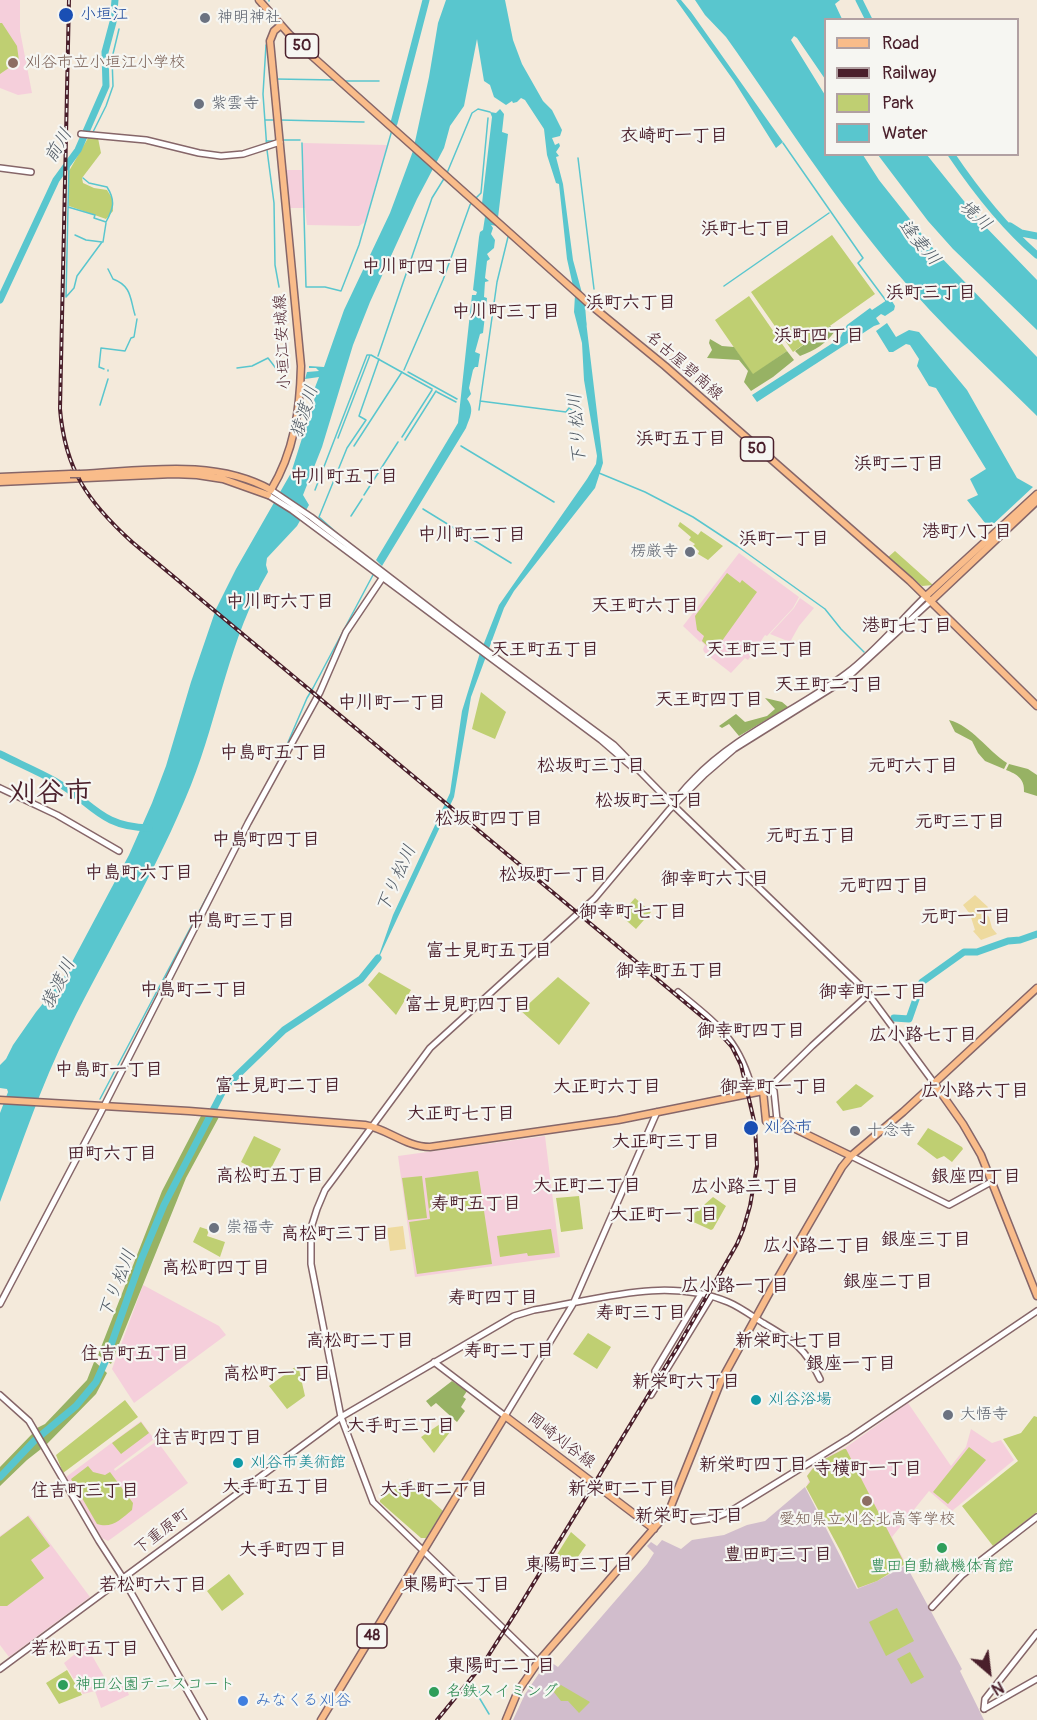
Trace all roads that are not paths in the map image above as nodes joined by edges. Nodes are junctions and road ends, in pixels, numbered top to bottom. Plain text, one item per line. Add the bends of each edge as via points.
1 (260, 0) edge
2 (281, 25) junction
3 (81, 134) dead end
4 (280, 142) junction
5 (0, 168) edge
6 (31, 172) dead end
7 (0, 477) edge
8 (0, 482) edge
9 (270, 494) junction
10 (1037, 495) edge
11 (1033, 503) edge
12 (381, 573) junction
13 (928, 598) junction
14 (1037, 705) edge
15 (0, 788) edge
16 (673, 805) junction
17 (119, 850) dead end
18 (1037, 988) edge
19 (678, 992) dead end
20 (869, 994) junction
21 (934, 1083) junction
22 (766, 1089) junction
23 (753, 1092) junction
24 (0, 1100) edge
25 (105, 1105) junction
26 (657, 1112) junction
27 (777, 1120) junction
28 (372, 1127) junction
29 (852, 1156) junction
30 (991, 1182) junction
31 (701, 1294) junction
32 (1037, 1296) edge
33 (711, 1297) junction
34 (0, 1304) edge
35 (573, 1304) junction
36 (1037, 1311) edge
37 (756, 1318) junction
38 (434, 1362) junction
39 (655, 1371) dead end
40 (820, 1379) dead end
41 (0, 1395) edge
42 (651, 1395) dead end
43 (506, 1416) junction
44 (341, 1417) junction
45 (1037, 1517) edge
46 (694, 1521) dead end
47 (654, 1529) junction
48 (423, 1551) junction
49 (123, 1579) junction
50 (932, 1607) dead end
51 (1037, 1633) edge
52 (538, 1662) junction
53 (0, 1669) edge
54 (1037, 1679) edge
55 (204, 1720) edge
56 (321, 1720) edge
57 (506, 1720) edge

1 - 2 main road, 名古屋碧南線 / 50
2 - 4 main road, 小垣江安城線 via 270,41
2 - 13 main road, 名古屋碧南線 / 50 via 474,202
3 - 4 street via 159,142 208,155 231,156
4 - 9 main road, 小垣江安城線 via 302,366 296,429
5 - 6 street
7 - 9 main road, bridge via 192,469 236,477
8 - 9 main road via 197,475 234,481
9 - 12 street
10 - 11 main road
11 - 13 main road
12 - 16 street via 614,745
12 - 25 street via 346,632 321,692 243,832
13 - 14 main road, 名古屋碧南線 / 50
13 - 16 street via 849,671 728,749 698,775
15 - 17 street
16 - 20 street
16 - 28 street via 595,898 430,1048
18 - 21 main road
19 - 23 street via 727,1034 746,1066
20 - 21 street
20 - 22 street
21 - 29 main road
21 - 30 main road via 967,1130
22 - 23 main road
22 - 27 street via 774,1091
22 - 27 main road via 766,1121
23 - 26 main road
24 - 25 main road
25 - 28 main road
25 - 34 street
26 - 28 main road via 430,1147 411,1144
26 - 35 street
27 - 29 main road
28 - 44 street via 325,1190 311,1227 311,1264
29 - 30 street via 949,1204
29 - 37 main road
30 - 32 main road
31 - 33 street, 下重原町
31 - 35 street, 下重原町 via 659,1290
31 - 39 street
33 - 37 street, 下重原町
33 - 42 street
35 - 38 street, 下重原町 via 514,1316
35 - 43 street
36 - 46 street via 848,1439 731,1511
37 - 40 street, 下重原町 via 798,1345
37 - 47 main road via 721,1381 676,1499
38 - 43 street
38 - 44 street, 下重原町
41 - 49 street via 23,1414 35,1431
43 - 47 main road, 岡崎刈谷線
43 - 48 main road, 岡崎刈谷線 / 48
44 - 48 street via 373,1502
44 - 49 street, 下重原町
45 - 50 street via 962,1575
47 - 52 main road
48 - 52 street
48 - 56 main road, 岡崎刈谷線 / 48
49 - 53 street, 下重原町
49 - 55 street
51 - 54 street via 986,1699 984,1708
52 - 57 main road via 518,1691

